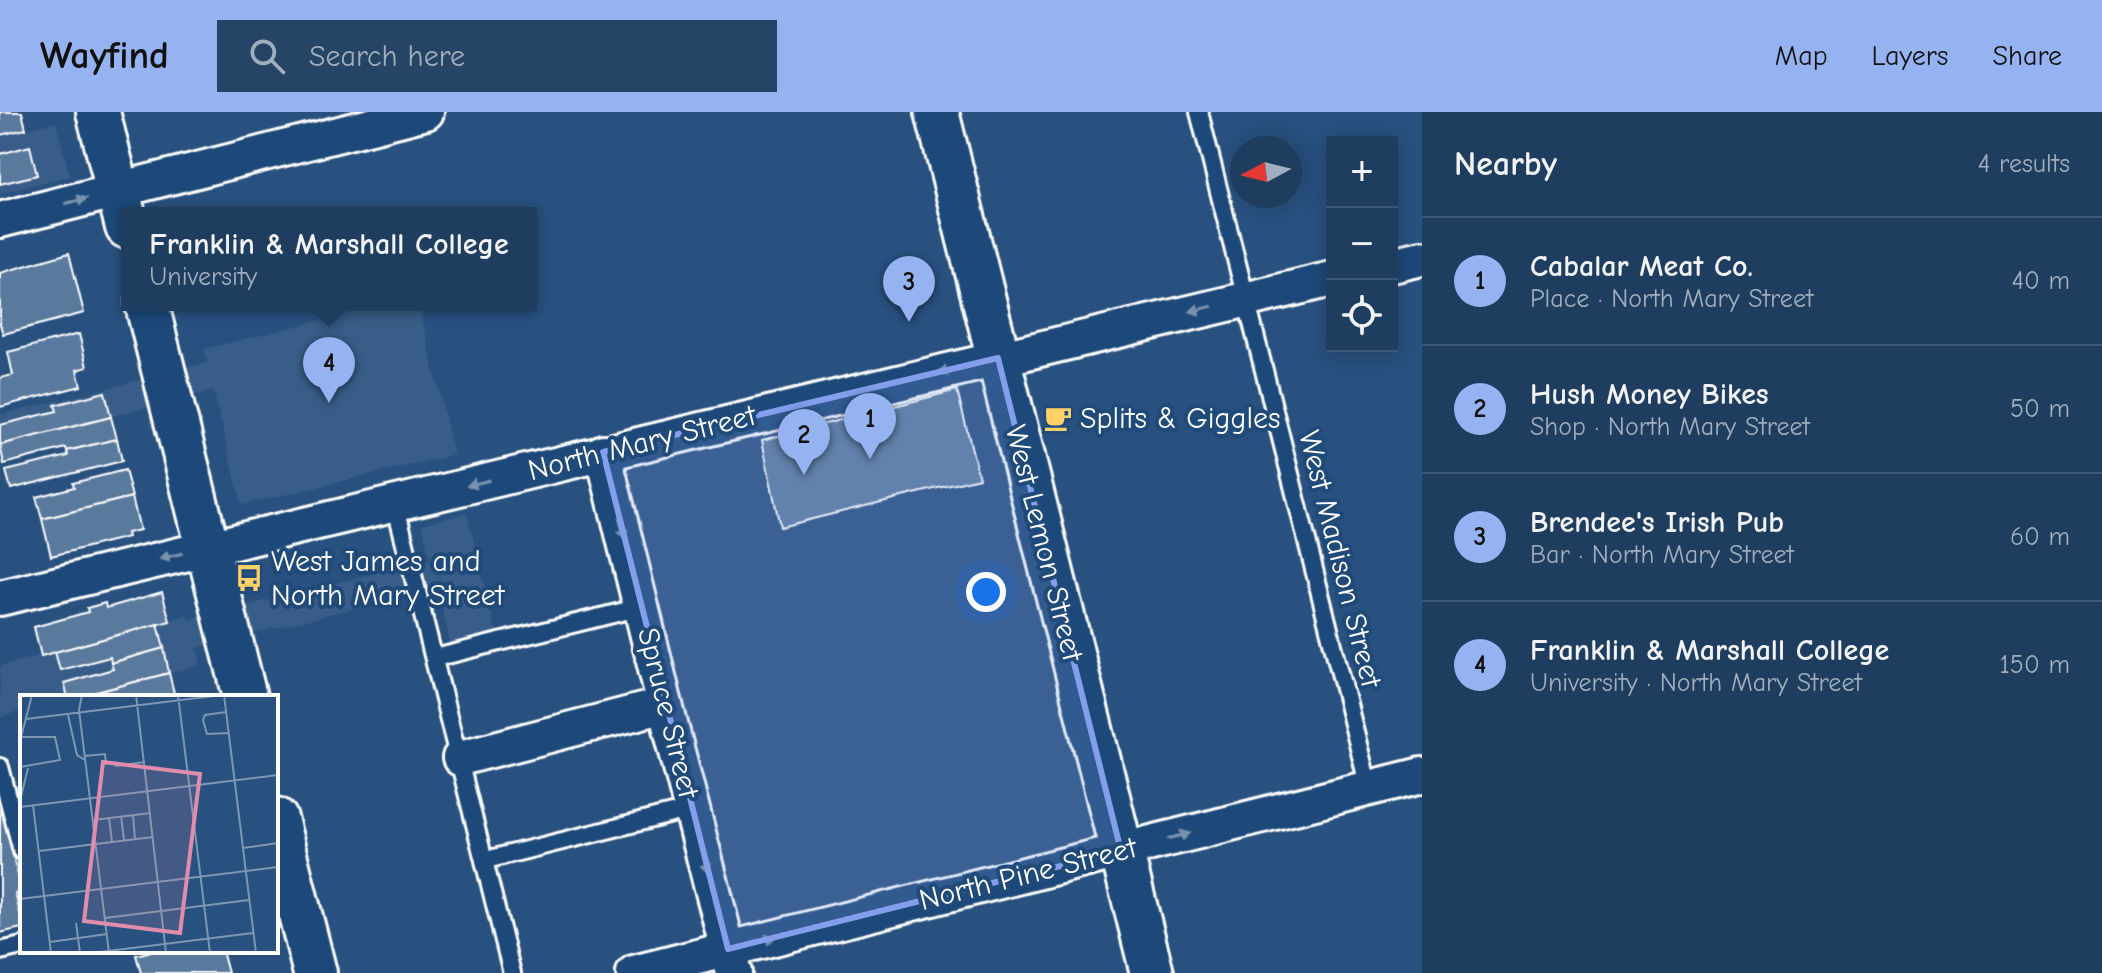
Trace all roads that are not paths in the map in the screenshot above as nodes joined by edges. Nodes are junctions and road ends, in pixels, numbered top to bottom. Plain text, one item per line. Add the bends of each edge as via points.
1 (98, 112) edge
2 (426, 112) edge
3 (937, 112) edge
4 (1199, 112) edge
5 (122, 207) edge
6 (128, 207) edge
7 (121, 209) edge
8 (0, 220) edge
9 (1422, 258) edge
10 (1398, 264) edge
11 (1328, 280) edge
12 (1245, 299) junction
13 (149, 311) edge
14 (998, 358) junction
15 (603, 452) junction
16 (395, 503) junction
17 (208, 547) junction
18 (0, 598) edge
19 (641, 607) junction
20 (435, 658) junction
21 (245, 695) edge
22 (665, 705) junction
23 (460, 758) junction
24 (0, 767) edge
25 (1422, 775) edge
26 (1369, 788) junction
27 (692, 809) junction
28 (278, 827) edge
29 (20, 843) edge
30 (1121, 851) junction
31 (486, 860) junction
32 (20, 946) edge
33 (0, 951) edge
34 (731, 961) edge
35 (315, 973) edge
36 (512, 973) edge
37 (634, 973) edge
38 (1152, 973) edge

1 - 5 street
2 - 6 street
3 - 14 street, West Lemon Street
4 - 12 lane, West Madison Street
8 -> 7 street
9 - 10 street
11 - 12 street, North Mary Street
12 -> 14 street, North Mary Street
12 - 26 lane, West Madison Street
13 - 17 street
14 -> 15 street, North Mary Street
14 - 30 street, West Lemon Street
15 -> 16 street, North Mary Street
15 -> 19 street, Spruce Street
16 - 17 street, North Mary Street
16 - 20 lane
17 -> 18 street, North Mary Street
17 - 21 street
19 - 20 lane
19 - 22 street, Spruce Street
20 - 23 lane
22 - 23 street
22 - 27 street, Spruce Street
23 - 31 lane
24 - 29 lane
25 - 26 street, North Pine Street
30 -> 26 street, North Pine Street
27 - 31 lane
27 -> 34 street, Spruce Street
28 - 35 street
34 -> 30 street, North Pine Street
30 - 38 street, West Lemon Street
31 - 36 lane
32 - 33 lane
34 - 37 street, North Pine Street

